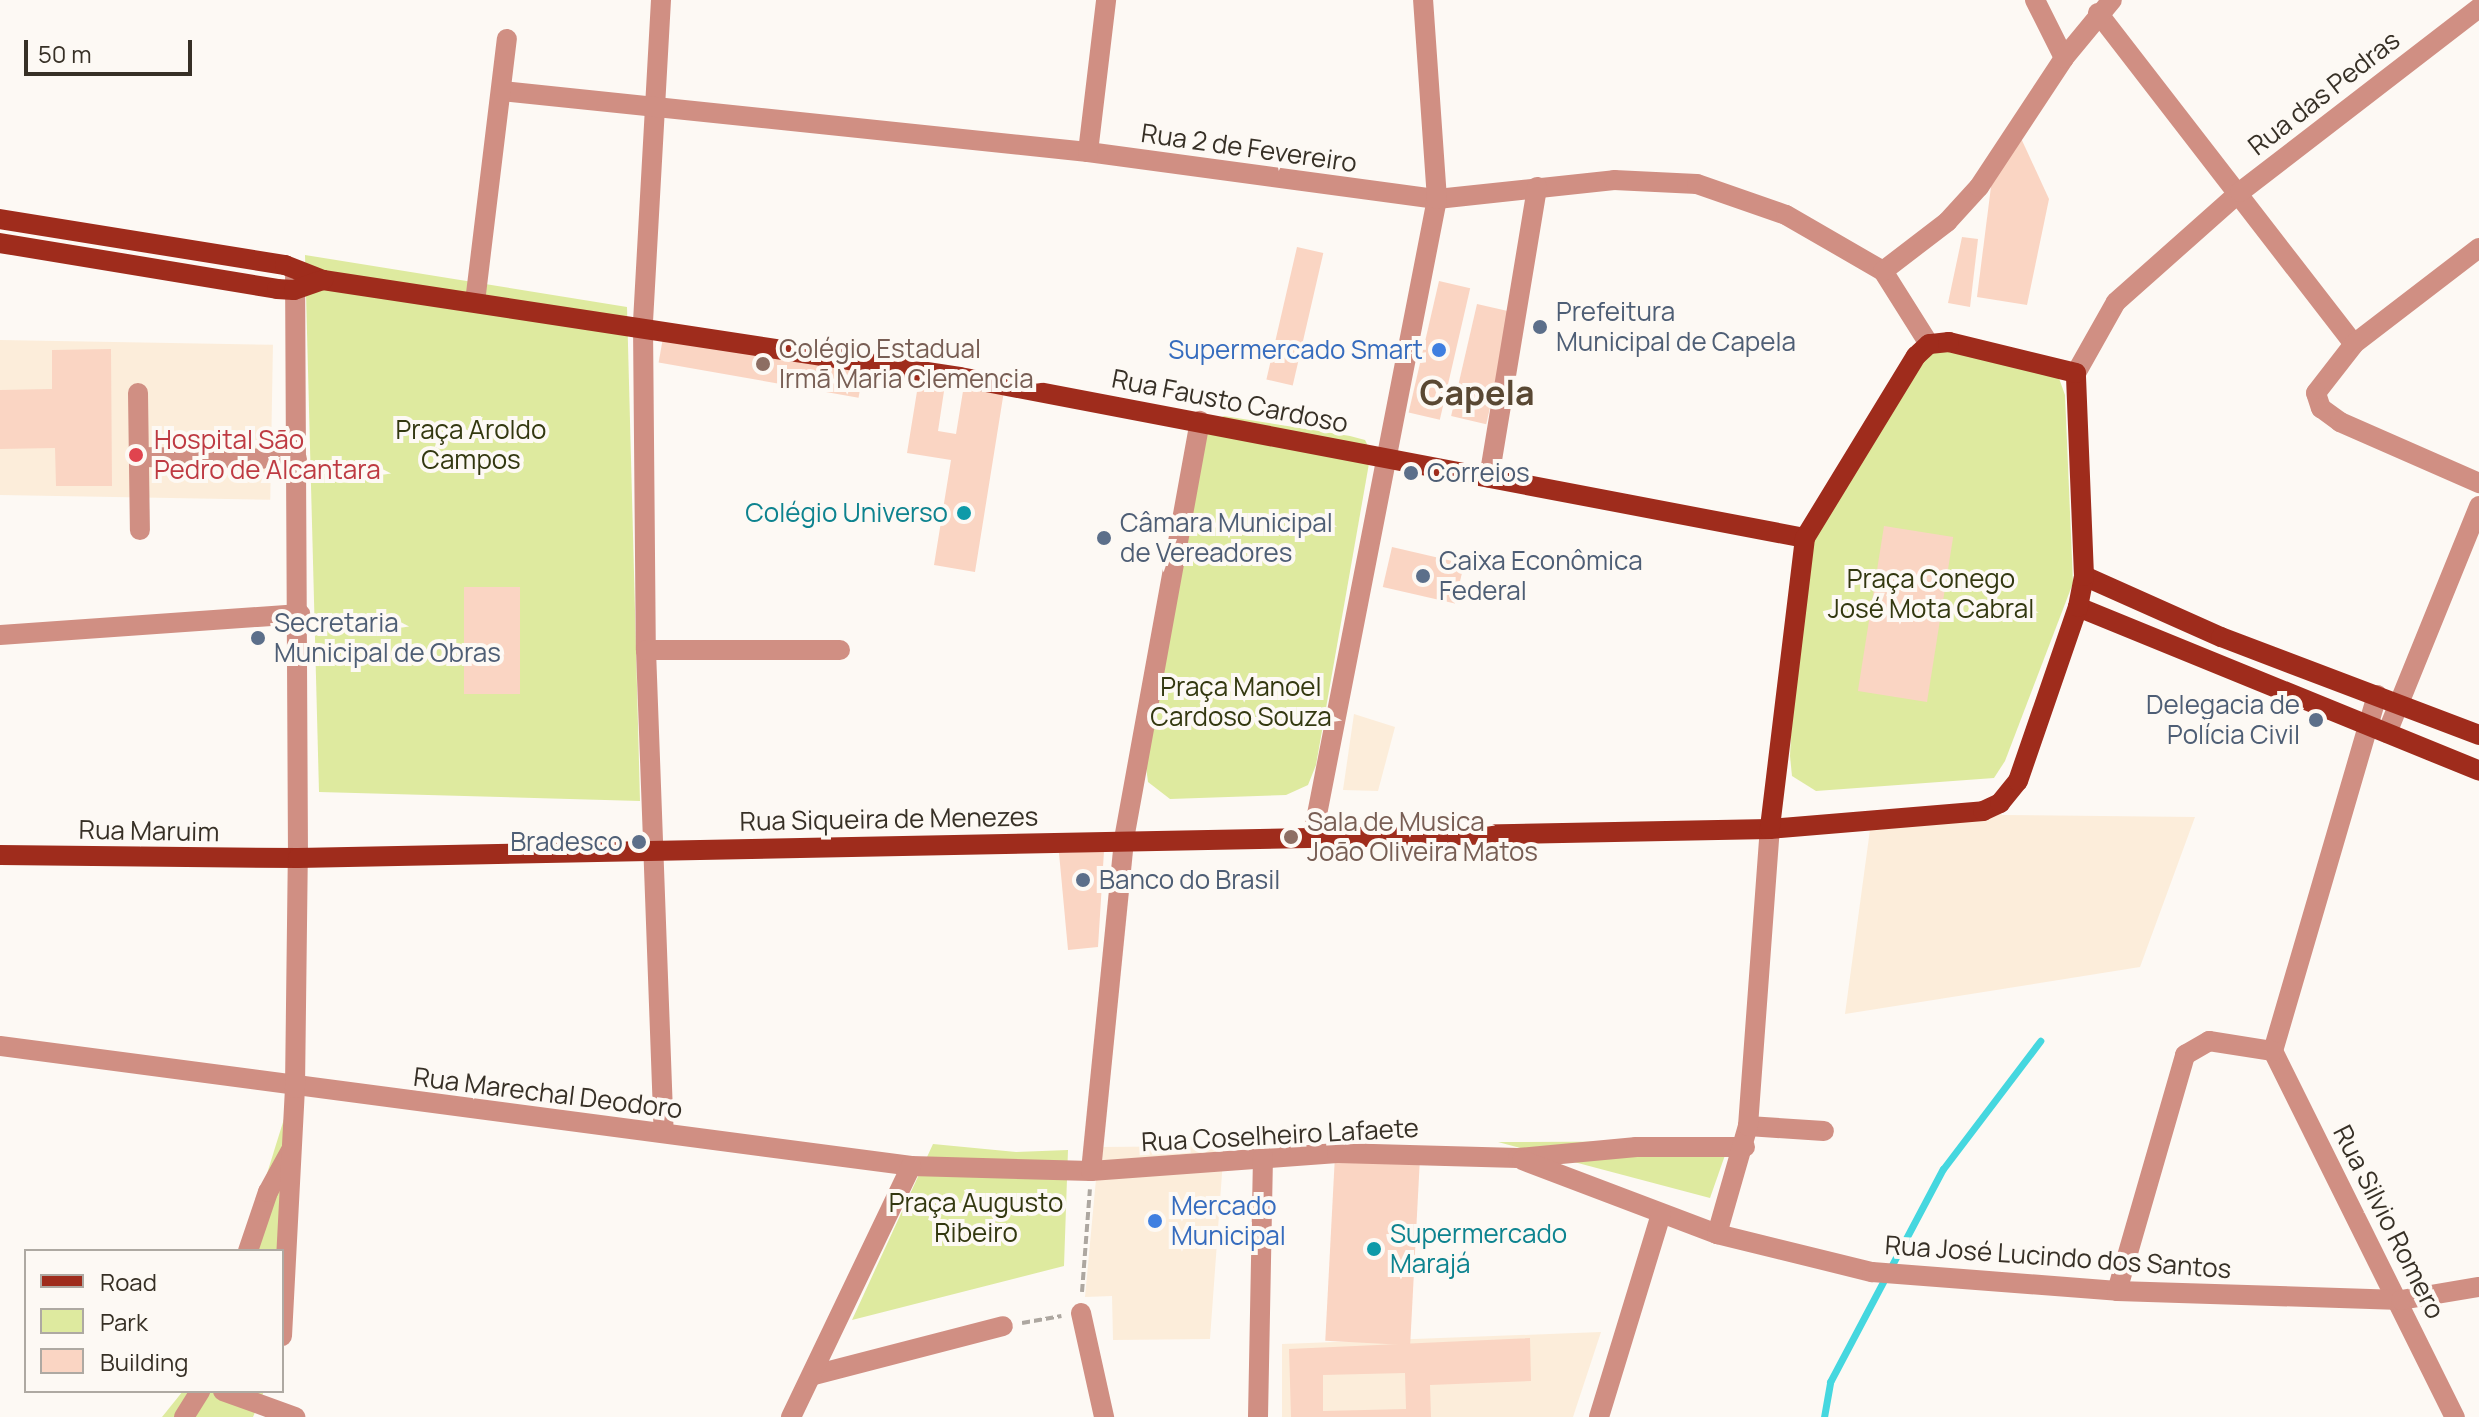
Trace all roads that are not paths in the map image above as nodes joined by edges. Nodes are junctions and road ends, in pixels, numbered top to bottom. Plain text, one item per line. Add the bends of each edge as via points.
1 (661, 0) edge
2 (1106, 0) edge
3 (1423, 0) edge
4 (2035, 0) edge
5 (2105, 6) edge
6 (2479, 8) edge
7 (507, 39) dead end
8 (2064, 58) junction
9 (502, 91) junction
10 (655, 107) junction
11 (1088, 152) junction
12 (1537, 187) junction
13 (2240, 192) junction
14 (1437, 199) junction
15 (0, 219) edge
16 (0, 243) edge
17 (2479, 248) edge
18 (295, 268) junction
19 (1883, 271) junction
20 (323, 280) junction
21 (294, 290) junction
22 (475, 302) junction
23 (643, 325) junction
24 (1929, 344) junction
25 (2354, 344) junction
26 (2076, 373) junction
27 (138, 393) dead end
28 (1200, 421) junction
29 (138, 457) junction
30 (297, 459) junction
31 (1389, 459) junction
32 (1489, 478) junction
33 (2479, 483) edge
34 (2479, 506) edge
35 (140, 530) dead end
36 (1805, 538) junction
37 (2084, 576) junction
38 (2078, 607) junction
39 (300, 614) junction
40 (0, 635) edge
41 (646, 650) junction
42 (840, 650) dead end
43 (2377, 695) junction
44 (2397, 702) junction
45 (2367, 725) junction
46 (2387, 733) junction
47 (2479, 735) edge
48 (2479, 771) edge
49 (1770, 829) junction
50 (1313, 835) junction
51 (1124, 839) junction
52 (655, 851) junction
53 (0, 855) edge
54 (298, 858) junction
55 (0, 1046) edge
56 (2273, 1051) junction
57 (295, 1088) junction
58 (1824, 1131) dead end
59 (664, 1133) junction
60 (1746, 1137) junction
61 (292, 1150) junction
62 (1263, 1157) junction
63 (1518, 1158) junction
64 (911, 1166) junction
65 (1091, 1171) junction
66 (1661, 1214) junction
67 (1717, 1234) junction
68 (249, 1249) edge
69 (2479, 1287) edge
70 (2117, 1291) junction
71 (284, 1299) edge
72 (2401, 1300) junction
73 (1081, 1313) road end
74 (1003, 1326) road end
75 (814, 1375) junction
76 (199, 1393) edge
77 (230, 1393) edge
78 (282, 1409) edge
79 (184, 1417) edge
80 (791, 1417) edge
81 (1104, 1417) edge
82 (1258, 1417) edge
83 (1599, 1417) edge
84 (2455, 1417) edge

1 - 10 street
2 - 11 street
3 - 14 street
4 - 8 street
5 - 8 street
5 - 13 street
6 - 13 street, Rua das Pedras
7 - 9 street
8 - 19 street via 1979,187 1947,222
9 - 10 street, Rua 2 de Fevereiro
9 - 22 street
10 - 11 street, Rua 2 de Fevereiro
10 - 23 street
11 - 14 street, Rua 2 de Fevereiro
12 - 14 street, Rua 2 de Fevereiro
12 - 19 street, Rua 2 de Fevereiro via 1614,180 1697,184 1786,215
12 - 32 street
13 - 25 street
13 - 26 street, Rua das Pedras via 2116,302
14 - 31 street
15 - 18 main road
16 - 21 main road
17 - 25 street
18 - 20 main road
18 - 21 street
19 - 24 street, Rua 2 de Fevereiro
20 - 21 main road
20 - 22 main road
21 - 30 street
22 - 23 main road
23 - 28 main road, Rua Fausto Cardoso
23 - 41 street
24 - 26 main road via 1949,342
24 - 36 main road via 1916,356
25 - 33 street via 2318,384 2321,408 2380,442
26 - 37 main road
27 - 29 street
28 - 31 main road, Rua Fausto Cardoso
28 - 51 street
29 - 30 street
29 - 35 street
30 - 39 street
31 - 32 main road, Rua Fausto Cardoso
31 - 50 street
32 - 36 main road, Rua Fausto Cardoso
34 - 44 street
36 - 49 main road
37 - 38 main road
37 - 43 main road via 2221,637
38 - 45 main road
38 - 49 main road via 2018,781 2000,803 1967,814
39 - 40 street
39 - 54 street
41 - 42 street
41 - 52 street
43 - 44 main road
43 - 45 street
44 - 46 street
44 - 47 main road
45 - 46 main road
45 - 56 street
46 - 48 main road
49 - 50 main road
49 - 60 street
50 - 51 main road
51 - 52 main road, Rua Siqueira de Menezes
51 - 65 street
52 - 54 main road
52 - 59 street
53 - 54 main road, Rua Maruim
54 - 57 street
55 - 57 street, Rua Marechal Deodoro
56 - 70 street via 2209,1041 2185,1055
56 - 72 street, Rua Silvio Romero
57 - 59 street, Rua Marechal Deodoro
57 - 61 street
58 - 60 street
59 - 64 street, Rua Marechal Deodoro
60 - 63 street
60 - 67 street
61 - 68 street via 268,1192
61 - 71 street
62 - 63 street, Rua Coselheiro Lafaete via 1337,1153
62 - 65 street, Rua Coselheiro Lafaete
62 - 82 street
63 - 66 street, Rua José Lucindo dos Santos
64 - 65 street, Rua Marechal Deodoro
64 - 75 street
66 - 67 street, Rua José Lucindo dos Santos
66 - 83 street
67 - 70 street, Rua José Lucindo dos Santos via 1872,1272
69 - 72 street, Rua José Lucindo dos Santos
70 - 72 street, Rua José Lucindo dos Santos
72 - 84 street, Rua Silvio Romero
73 - 81 street
74 - 75 street
75 - 80 street
76 - 79 street
77 - 78 street

